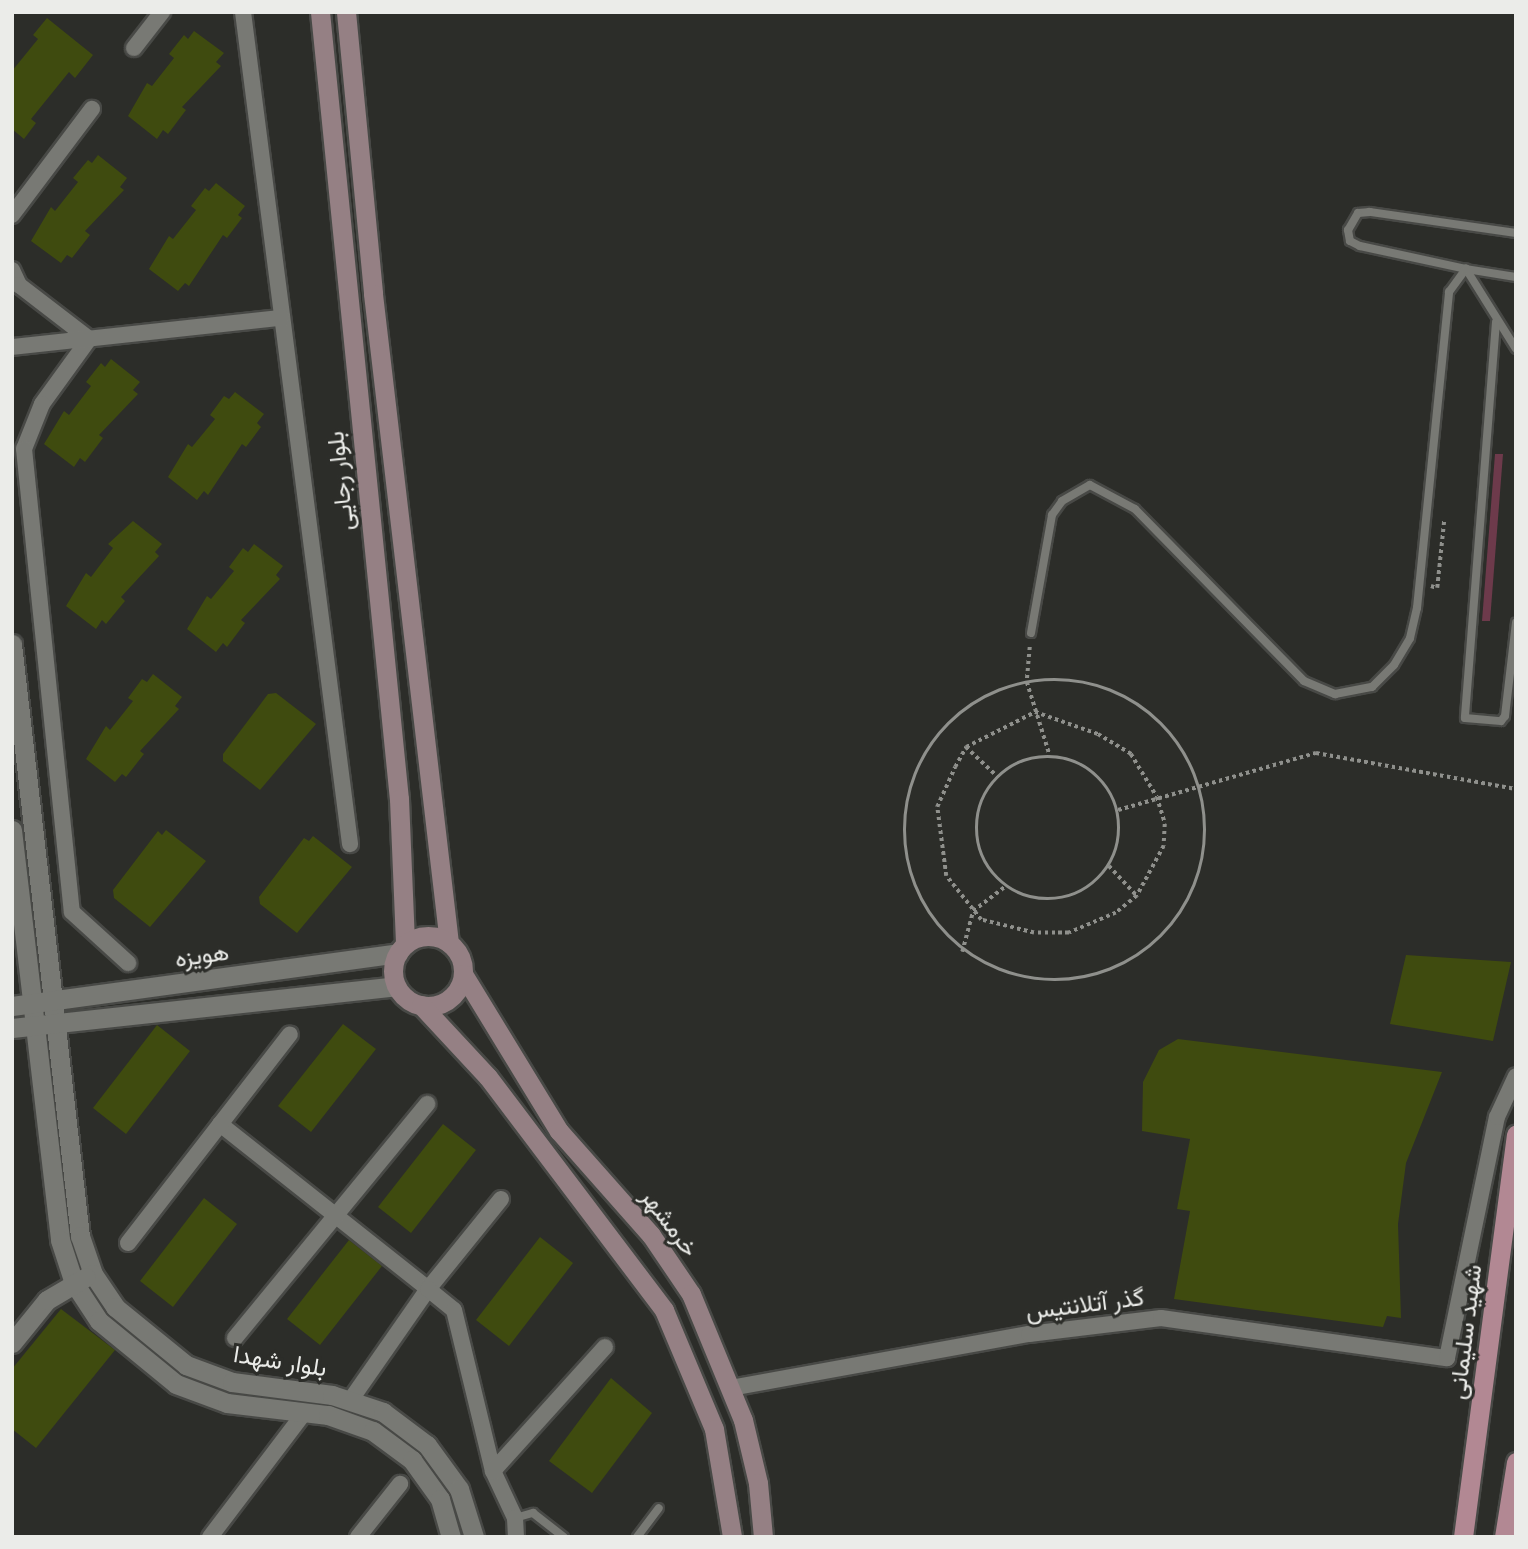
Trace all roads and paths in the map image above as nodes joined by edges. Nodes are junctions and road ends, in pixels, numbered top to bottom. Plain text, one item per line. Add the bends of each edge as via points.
1 (163, 12) edge
2 (243, 12) edge
3 (320, 12) edge
4 (346, 12) edge
5 (134, 48) dead end
6 (92, 109) dead end
7 (12, 215) edge
8 (1516, 233) edge
9 (1466, 269) junction
10 (12, 270) edge
11 (1516, 276) edge
12 (281, 318) junction
13 (1496, 322) junction
14 (89, 339) junction
15 (12, 347) edge
16 (1516, 349) edge
17 (1516, 622) edge
18 (1031, 633) joint
19 (12, 644) edge
20 (14, 678) edge
21 (1027, 682) junction
22 (1035, 712) junction
23 (966, 747) junction
24 (1050, 756) junction
25 (998, 777) junction
26 (1200, 784) junction
27 (1516, 789) edge
28 (1157, 797) junction
29 (1118, 810) junction
30 (12, 830) edge
31 (350, 844) dead end
32 (1109, 866) junction
33 (1006, 886) junction
34 (1137, 896) junction
35 (974, 911) junction
36 (449, 943) junction
37 (401, 949) junction
38 (962, 952) junction
39 (128, 963) dead end
40 (28, 971) junction
41 (49, 972) junction
42 (463, 974) junction
43 (396, 985) junction
44 (54, 1002) junction
45 (33, 1004) junction
46 (421, 1005) junction
47 (12, 1006) edge
48 (56, 1023) junction
49 (35, 1025) junction
50 (12, 1028) edge
51 (290, 1034) dead end
52 (58, 1047) junction
53 (38, 1050) junction
54 (1516, 1076) edge
55 (427, 1104) dead end
56 (220, 1124) junction
57 (1516, 1134) edge
58 (502, 1199) dead end
59 (333, 1217) junction
60 (128, 1243) dead end
61 (1508, 1262) edge
62 (93, 1274) junction
63 (74, 1283) junction
64 (428, 1289) junction
65 (235, 1338) dead end
66 (12, 1343) edge
67 (605, 1347) dead end
68 (273, 1387) junction
69 (731, 1388) junction
70 (351, 1401) junction
71 (268, 1408) junction
72 (304, 1413) junction
73 (342, 1420) junction
74 (1516, 1462) edge
75 (493, 1471) junction
76 (400, 1484) dead end
77 (659, 1508) dead end
78 (515, 1517) junction
79 (211, 1537) edge
80 (358, 1537) edge
81 (451, 1537) edge
82 (474, 1537) edge
83 (516, 1537) edge
84 (564, 1537) edge
85 (637, 1537) edge
86 (732, 1537) edge
87 (763, 1537) edge
88 (1463, 1537) edge
89 (1504, 1537) edge

1 - 5 street
2 - 12 street
3 - 37 main road, بلوار رجایی via 399,799
4 - 36 main road
6 - 7 street
8 - 9 lane via 1370,212 1358,213 1349,223 1350,242 1360,246
9 - 11 lane
9 - 13 lane
9 - 18 lane via 1449,292 1415,618 1394,666 1372,687 1335,694 1304,681 1135,509 1090,485 1062,501 1052,514
10 - 14 street via 19,285
12 - 14 street
12 - 31 street
13 - 16 lane
13 - 17 lane via 1465,718 1501,721 1505,716
14 - 15 street
14 - 39 street via 43,404 24,449 72,912
18 - 21 path
19 - 20 street, بلوار شهدا
20 - 41 street, بلوار شهدا
21 - 22 path
21 - 26 path via 1082,683 1108,689 1144,708 1173,737
21 - 38 path via 989,694 956,716 930,746 912,781 904,820 907,860 919,897
22 - 23 path
22 - 24 path
22 - 28 path via 1098,734 1131,754
23 - 25 path
23 - 35 path via 937,807 946,876
24 - 25 path via 1013,765
24 - 29 path via 1093,772
25 - 33 path via 984,797 979,845
26 - 27 path via 1316,753
26 - 28 path
26 - 38 path via 1205,830 1193,887 1173,921 1138,955 1093,975 1055,981 997,970
28 - 29 path
28 - 34 path via 1166,824 1164,846
29 - 32 path via 1120,829
30 - 40 street, بلوار شهدا
32 - 33 path via 1083,890 1050,900
32 - 34 path
33 - 35 path
34 - 35 path via 1116,913 1069,933 1034,933 981,920
35 - 38 path
36 - 37 main road via 426,936
36 - 42 main road
37 - 43 main road
37 - 44 street, هویزه
40 - 41 street via 42,981
40 - 45 street, بلوار شهدا
41 - 44 street, بلوار شهدا
42 - 46 main road via 453,996
42 - 69 main road, خرمشهر via 559,1131 651,1235 691,1294
43 - 46 main road
43 - 48 street, هویزه
44 - 45 street, هویزه
44 - 48 street, بلوار شهدا
45 - 47 street, هویزه
45 - 49 street, بلوار شهدا
46 - 86 main road via 488,1077 664,1310 714,1429
48 - 49 street, هویزه
48 - 52 street, بلوار شهدا
49 - 50 street, هویزه
49 - 53 street, بلوار شهدا
51 - 56 street
52 - 53 street via 47,1040
52 - 62 street, بلوار شهدا via 80,1236
53 - 63 street, بلوار شهدا via 60,1240
54 - 69 street, گذر آتلانتیس via 1497,1117 1447,1358 1160,1318 1029,1334
55 - 59 street
56 - 59 street
56 - 60 street
57 - 61 main road, شهید سلیمانی
58 - 64 street
59 - 64 street
59 - 65 street
61 - 88 main road, شهید سلیمانی
62 - 63 street
62 - 68 street, بلوار شهدا via 115,1307 186,1365 232,1382
63 - 66 street via 47,1300
63 - 71 street, بلوار شهدا via 99,1321 176,1384 227,1403
64 - 70 street
64 - 75 street via 454,1310
67 - 75 street
68 - 70 street, بلوار شهدا
68 - 71 street
69 - 87 main road, خرمشهر via 758,1483
70 - 73 street
70 - 82 street, بلوار شهدا via 383,1412 427,1445 459,1489
71 - 72 street, بلوار شهدا
72 - 73 street, بلوار شهدا
72 - 79 street
73 - 81 street, بلوار شهدا via 373,1431 412,1460 440,1499
74 - 89 main road
75 - 78 street
76 - 80 street
77 - 85 lane
78 - 83 street
78 - 84 lane via 533,1513

